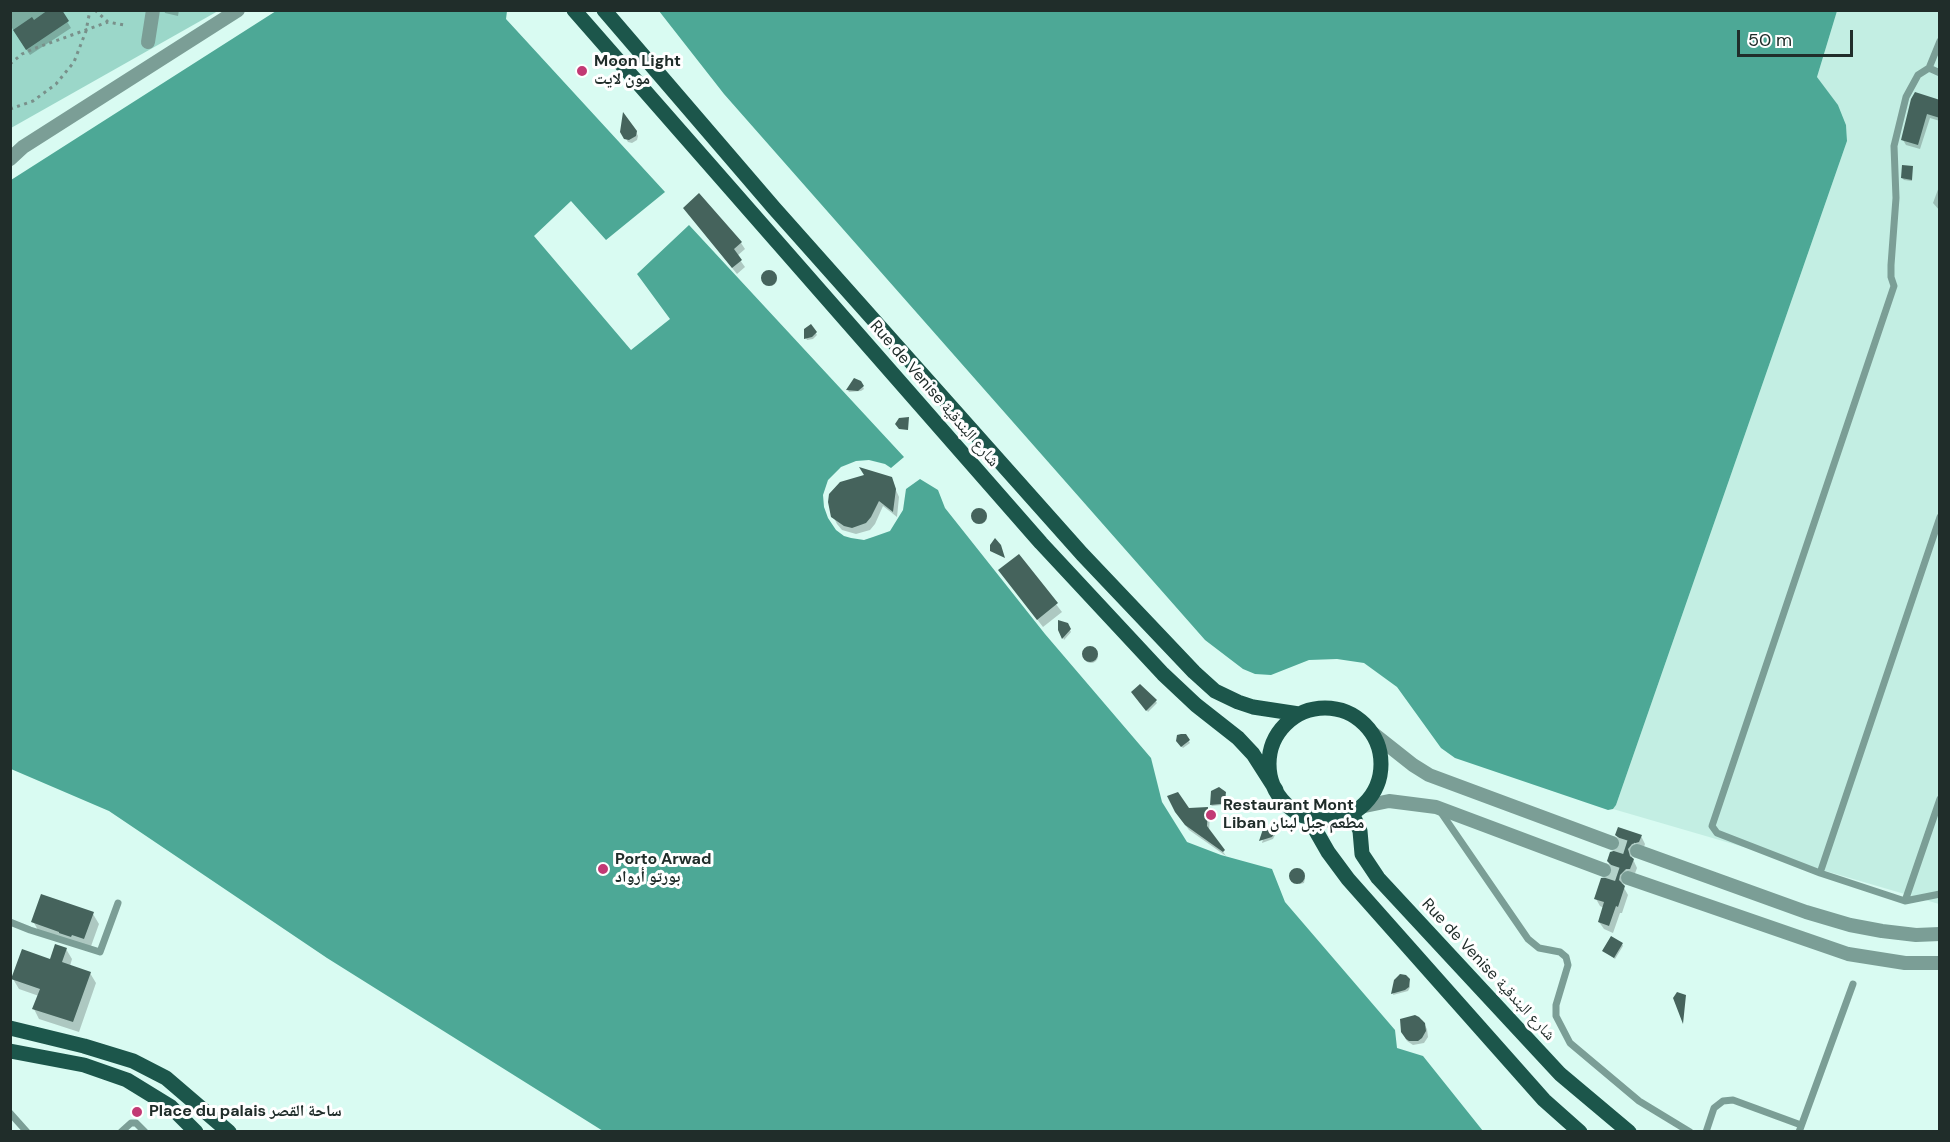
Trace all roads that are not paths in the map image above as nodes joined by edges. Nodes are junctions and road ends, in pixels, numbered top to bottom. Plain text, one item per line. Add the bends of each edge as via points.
1 (153, 10) edge
2 (238, 10) edge
3 (574, 10) edge
4 (604, 10) edge
5 (1940, 41) edge
6 (148, 42) dead end
7 (1929, 68) junction
8 (1940, 73) edge
9 (17, 150) edge
10 (10, 159) edge
11 (1940, 517) edge
12 (1299, 714) junction
13 (1370, 731) junction
14 (1276, 790) junction
15 (1940, 799) edge
16 (1436, 807) junction
17 (1356, 810) junction
18 (1308, 817) junction
19 (1612, 843) tunnel mouth
20 (1636, 851) tunnel mouth
21 (1604, 870) tunnel mouth
22 (1820, 873) junction
23 (1628, 878) tunnel mouth
24 (1940, 894) edge
25 (1905, 901) junction
26 (118, 903) dead end
27 (1821, 917) junction
28 (10, 922) edge
29 (1940, 934) edge
30 (1813, 943) junction
31 (1940, 963) edge
32 (1853, 984) dead end
33 (10, 1028) edge
34 (10, 1051) edge
35 (166, 1077) junction
36 (155, 1096) junction
37 (10, 1113) edge
38 (1800, 1128) edge
39 (27, 1131) edge
40 (121, 1131) edge
41 (146, 1131) edge
42 (196, 1131) edge
43 (229, 1131) edge
44 (1580, 1131) edge
45 (1629, 1131) edge
46 (1690, 1131) edge
47 (1706, 1131) edge

1 - 6 street
2 - 9 street
3 - 14 main road, Rue de Venise شارع البندقية via 1041,543 1163,674 1238,738
4 - 12 main road, Rue de Venise شارع البندقية via 1074,545 1194,672 1215,691 1238,702
5 - 7 lane
7 - 8 lane
7 - 22 lane via 1918,75 1905,97 1894,146 1894,286 1712,826 1717,833
9 - 10 street
11 - 22 lane
12 - 13 main road via 1332,708 1360,719
12 - 14 main road via 1285,724 1272,747 1270,773
13 - 17 main road via 1379,750 1380,771 1370,797
13 - 19 street via 1429,775
14 - 18 main road via 1295,811
15 - 25 lane
16 - 17 street via 1389,801
16 - 21 street
16 - 46 lane via 1528,939 1539,948 1566,957 1568,965 1556,1016 1570,1043 1639,1101
17 - 18 main road via 1338,818
17 - 45 main road, Rue de Venise شارع البندقية via 1362,854 1378,878 1560,1074
18 - 44 main road via 1328,852 1356,888 1537,1092
20 - 27 street
22 - 25 lane
23 - 30 street
24 - 25 lane
26 - 28 lane via 100,952
27 - 29 street via 1882,932
27 - 30 street
30 - 31 street via 1879,960
32 - 38 lane
33 - 35 main road via 133,1061
34 - 36 main road via 84,1065 128,1080
35 - 36 main road
35 - 43 main road
36 - 42 main road
37 - 39 lane
38 - 47 lane via 1733,1100 1714,1108
40 - 41 lane via 136,1123

